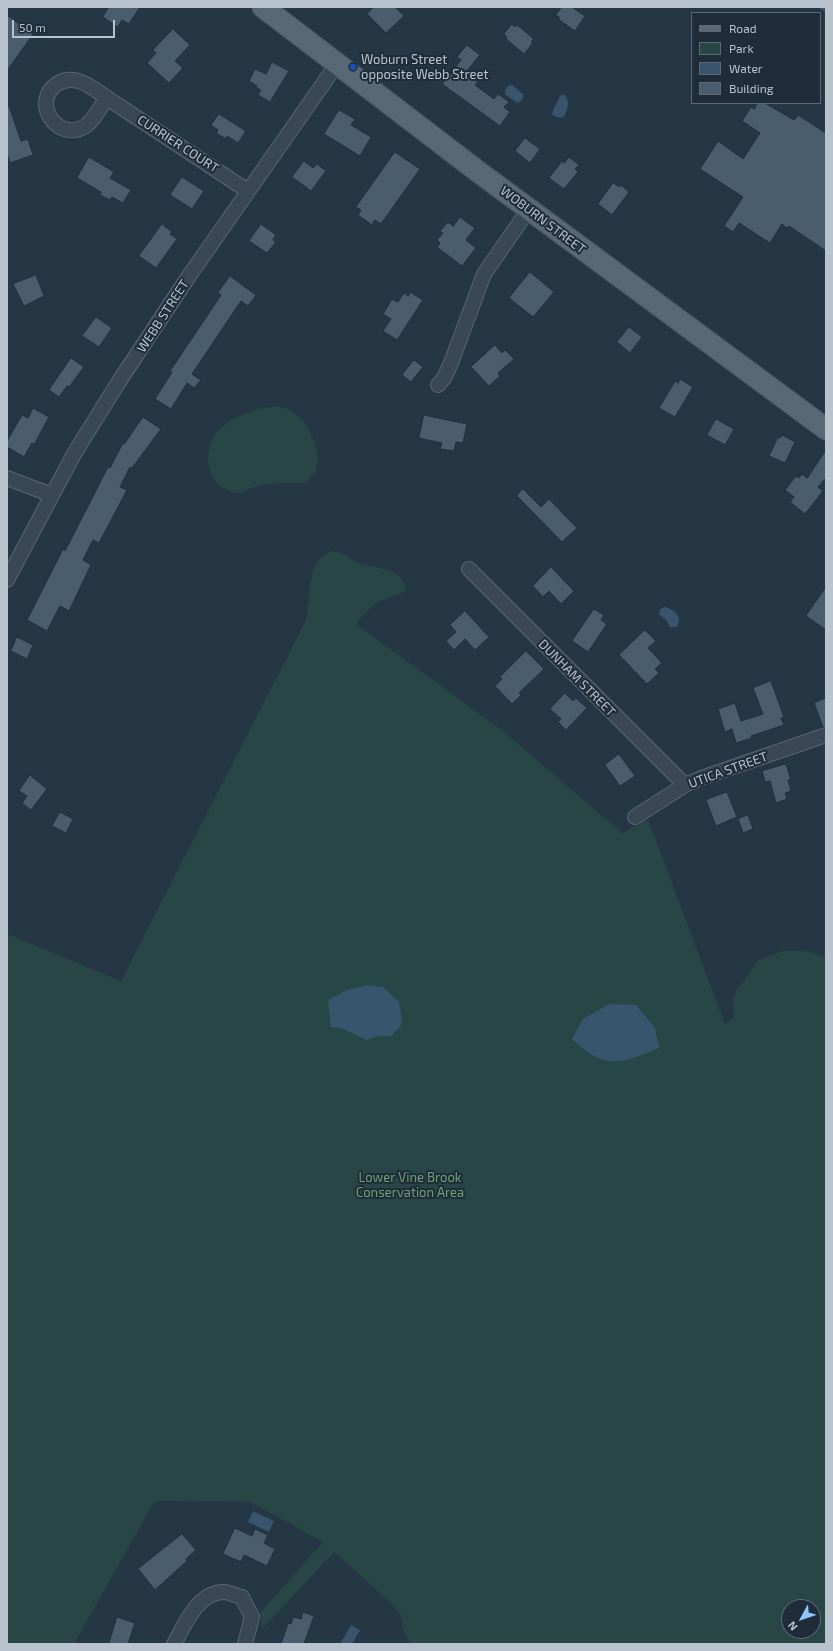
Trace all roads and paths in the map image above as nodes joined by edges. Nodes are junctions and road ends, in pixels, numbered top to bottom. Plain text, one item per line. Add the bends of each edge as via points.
1 (263, 7) edge
2 (337, 64) junction
3 (107, 98) dead end
4 (248, 190) junction
5 (529, 209) junction
6 (438, 385) dead end
7 (826, 429) edge
8 (7, 478) edge
9 (52, 495) junction
10 (469, 570) dead end
11 (7, 580) edge
12 (826, 735) edge
13 (685, 785) junction
14 (635, 817) dead end
15 (174, 1644) edge
16 (245, 1644) edge

1 - 2 main road, WOBURN STREET
2 - 4 street, WEBB STREET
2 - 5 main road, WOBURN STREET
3 - 4 street, CURRIER COURT
4 - 9 street, WEBB STREET via 118,383
5 - 6 street via 484,274 451,363
5 - 7 main road, WOBURN STREET
8 - 9 street
9 - 11 street, WEBB STREET
10 - 13 street, DUNHAM STREET
12 - 13 street, UTICA STREET
13 - 14 street, UTICA STREET
15 - 16 street via 199,1604 210,1594 225,1592 242,1598 252,1617

